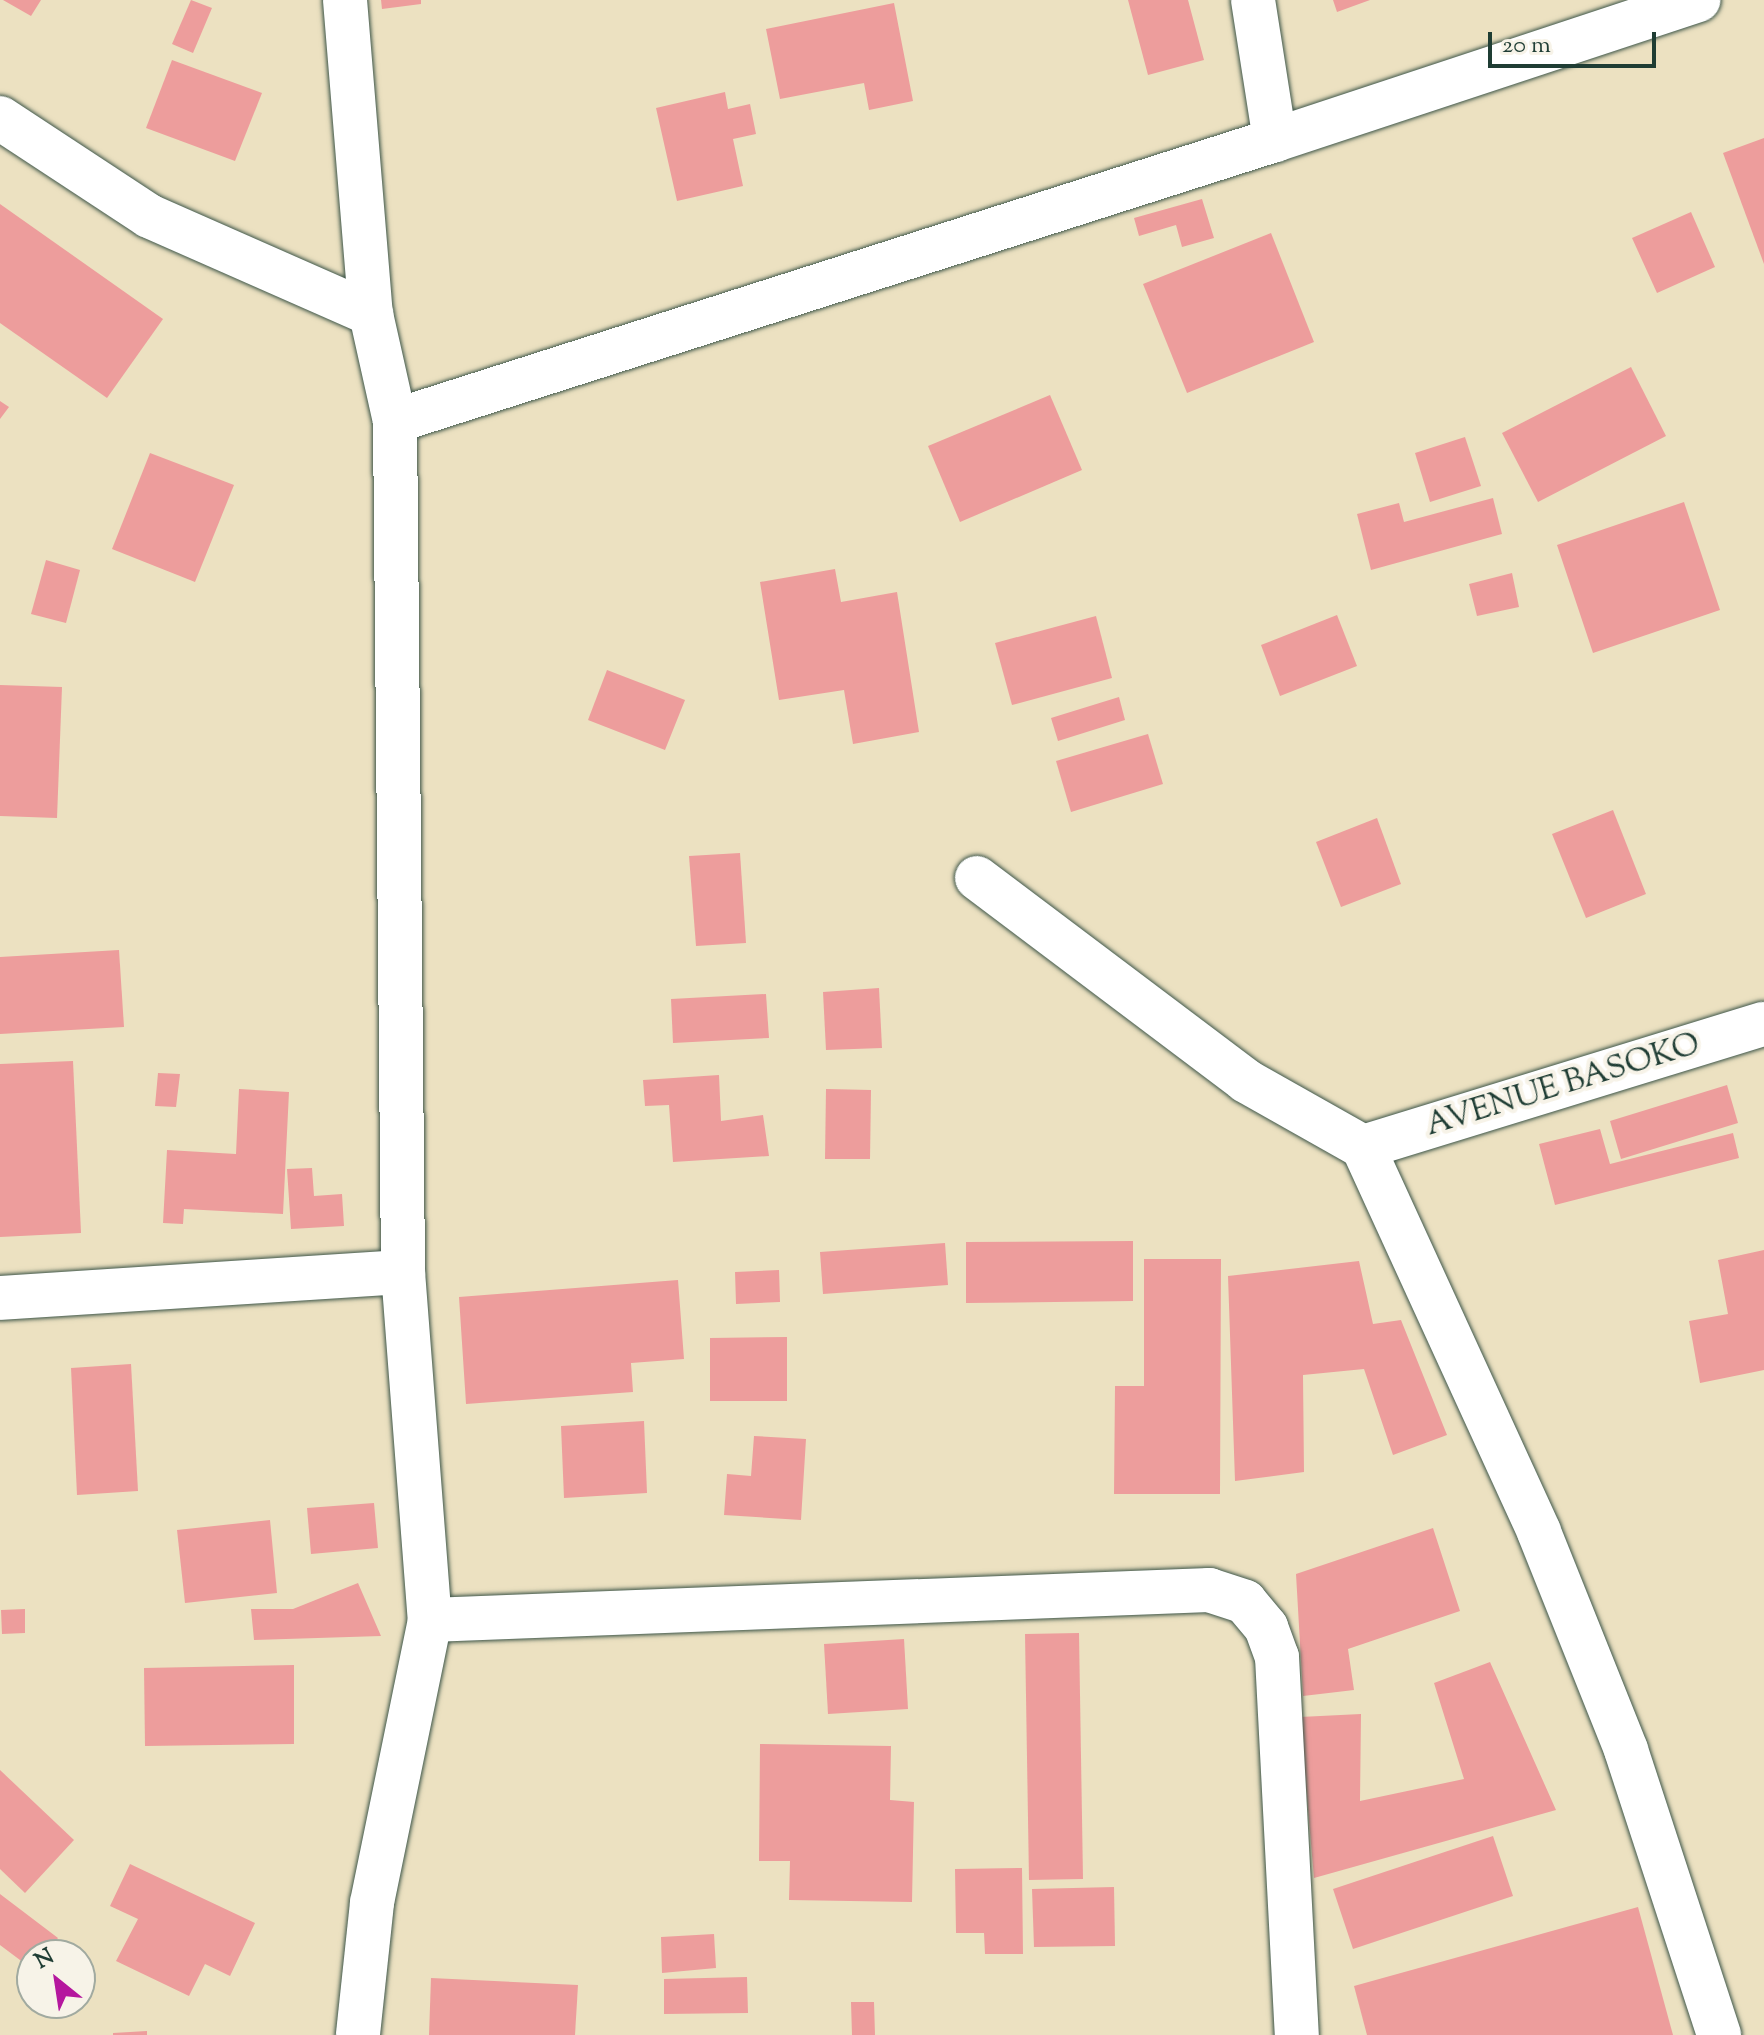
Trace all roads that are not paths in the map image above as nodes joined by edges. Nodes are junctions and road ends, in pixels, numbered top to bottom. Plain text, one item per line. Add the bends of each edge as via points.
1 (345, 0) edge
2 (1253, 0) edge
3 (1698, 0) edge
4 (0, 118) edge
5 (1275, 140) junction
6 (371, 314) junction
7 (395, 421) junction
8 (977, 878) dead end
9 (1764, 1024) edge
10 (1363, 1147) junction
11 (403, 1272) junction
12 (0, 1298) edge
13 (430, 1620) junction
14 (358, 2035) edge
15 (1297, 2035) edge
16 (1719, 2035) edge

1 - 6 street
2 - 5 street
3 - 5 street
4 - 6 street via 149,216
5 - 7 street
6 - 7 street
7 - 11 street
8 - 10 street via 1246,1081
9 - 10 street, AVENUE BASOKO
10 - 16 street via 1539,1532 1626,1750
11 - 12 street
11 - 13 street
13 - 14 street via 372,1903
13 - 15 street via 1209,1590 1245,1602 1266,1627 1277,1657

